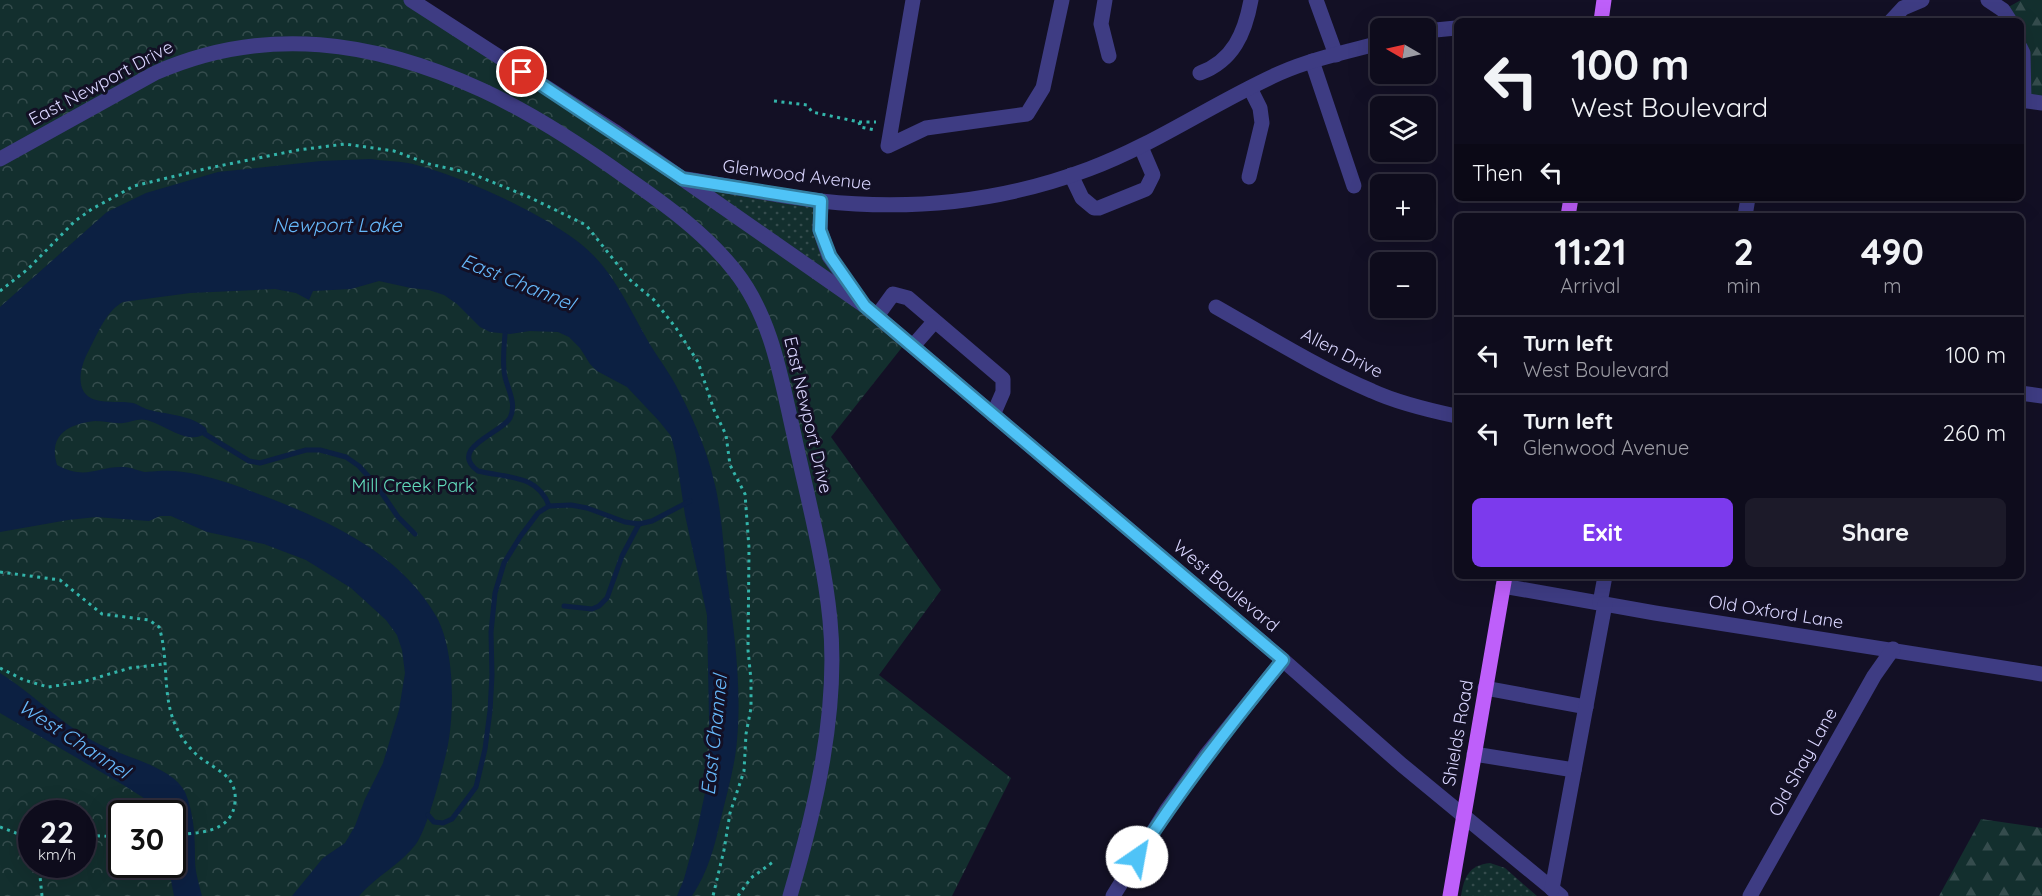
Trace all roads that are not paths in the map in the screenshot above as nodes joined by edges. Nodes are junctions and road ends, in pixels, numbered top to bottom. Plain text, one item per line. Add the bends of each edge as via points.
1 (411, 0) edge
2 (913, 0) edge
3 (1062, 0) edge
4 (1105, 0) edge
5 (1251, 0) edge
6 (1316, 0) edge
7 (1604, 0) edge
8 (1922, 0) edge
9 (1988, 0) edge
10 (1601, 18) edge
11 (1894, 18) edge
12 (2008, 18) edge
13 (1454, 28) edge
14 (1436, 30) edge
15 (1370, 46) edge
16 (1336, 55) junction
17 (1108, 56) dead end
18 (1312, 61) junction
19 (1200, 73) dead end
20 (1250, 88) junction
21 (2024, 100) edge
22 (2042, 103) edge
23 (1141, 147) junction
24 (0, 159) edge
25 (1071, 175) junction
26 (1249, 177) dead end
27 (683, 179) junction
28 (1354, 186) dead end
29 (821, 201) junction
30 (1216, 307) dead end
31 (871, 311) junction
32 (934, 322) junction
33 (913, 346) junction
34 (2024, 394) edge
35 (2042, 396) edge
36 (993, 415) junction
37 (1454, 416) edge
38 (1605, 579) edge
39 (1504, 581) edge
40 (1602, 603) junction
41 (1893, 650) junction
42 (1283, 660) junction
43 (2042, 672) edge
44 (1485, 688) junction
45 (1586, 706) junction
46 (1474, 754) junction
47 (1574, 770) junction
48 (1463, 815) junction
49 (1557, 892) edge
50 (790, 896) edge
51 (1113, 896) edge
52 (1450, 896) edge
53 (1750, 896) edge

1 - 27 street, Glenwood Avenue
2 - 3 street via 888,146 926,128 1027,114 1043,88
4 - 17 street via 1101,24
5 - 19 street via 1240,39 1216,68
6 - 16 street
7 - 10 main road
8 - 11 street via 1903,8
9 - 12 street
13 - 14 street
15 - 16 street, Glenwood Avenue
16 - 18 street, Glenwood Avenue
18 - 20 street, Glenwood Avenue
18 - 28 street
20 - 23 street, Glenwood Avenue
20 - 26 street via 1262,123
21 - 22 street
23 - 25 street, Glenwood Avenue
23 - 25 street via 1153,176 1146,189 1100,208 1082,198
24 - 50 street, East Newport Drive via 155,73 209,53 243,45 279,43 340,46 466,83 546,123 657,200 714,247 748,290 772,342 824,576 830,621 832,657 827,722 807,836
25 - 29 street, Glenwood Avenue via 991,197 934,204
27 - 29 street, Glenwood Avenue
27 - 31 street, West Boulevard
29 - 31 street, West Boulevard via 820,230 830,256
30 - 37 street, Allen Drive via 1373,392
31 - 32 street via 893,294 908,298
31 - 33 street, West Boulevard
32 - 33 street
32 - 36 street via 1003,379 1004,392
33 - 36 street, West Boulevard
34 - 35 street
36 - 42 street, West Boulevard
38 - 40 street
39 - 40 street, Old Oxford Lane
39 - 44 main road, Shields Road
40 - 41 street, Old Oxford Lane
40 - 45 street
41 - 43 street, Old Oxford Lane
41 - 53 street, Old Shay Lane via 1874,676
42 - 48 street, West Boulevard
42 - 51 street via 1166,811
44 - 45 street
44 - 46 main road, Shields Road
45 - 47 street
46 - 47 street
46 - 48 main road, Shields Road
47 - 49 street
48 - 49 street, West Boulevard
48 - 52 main road, Shields Road

